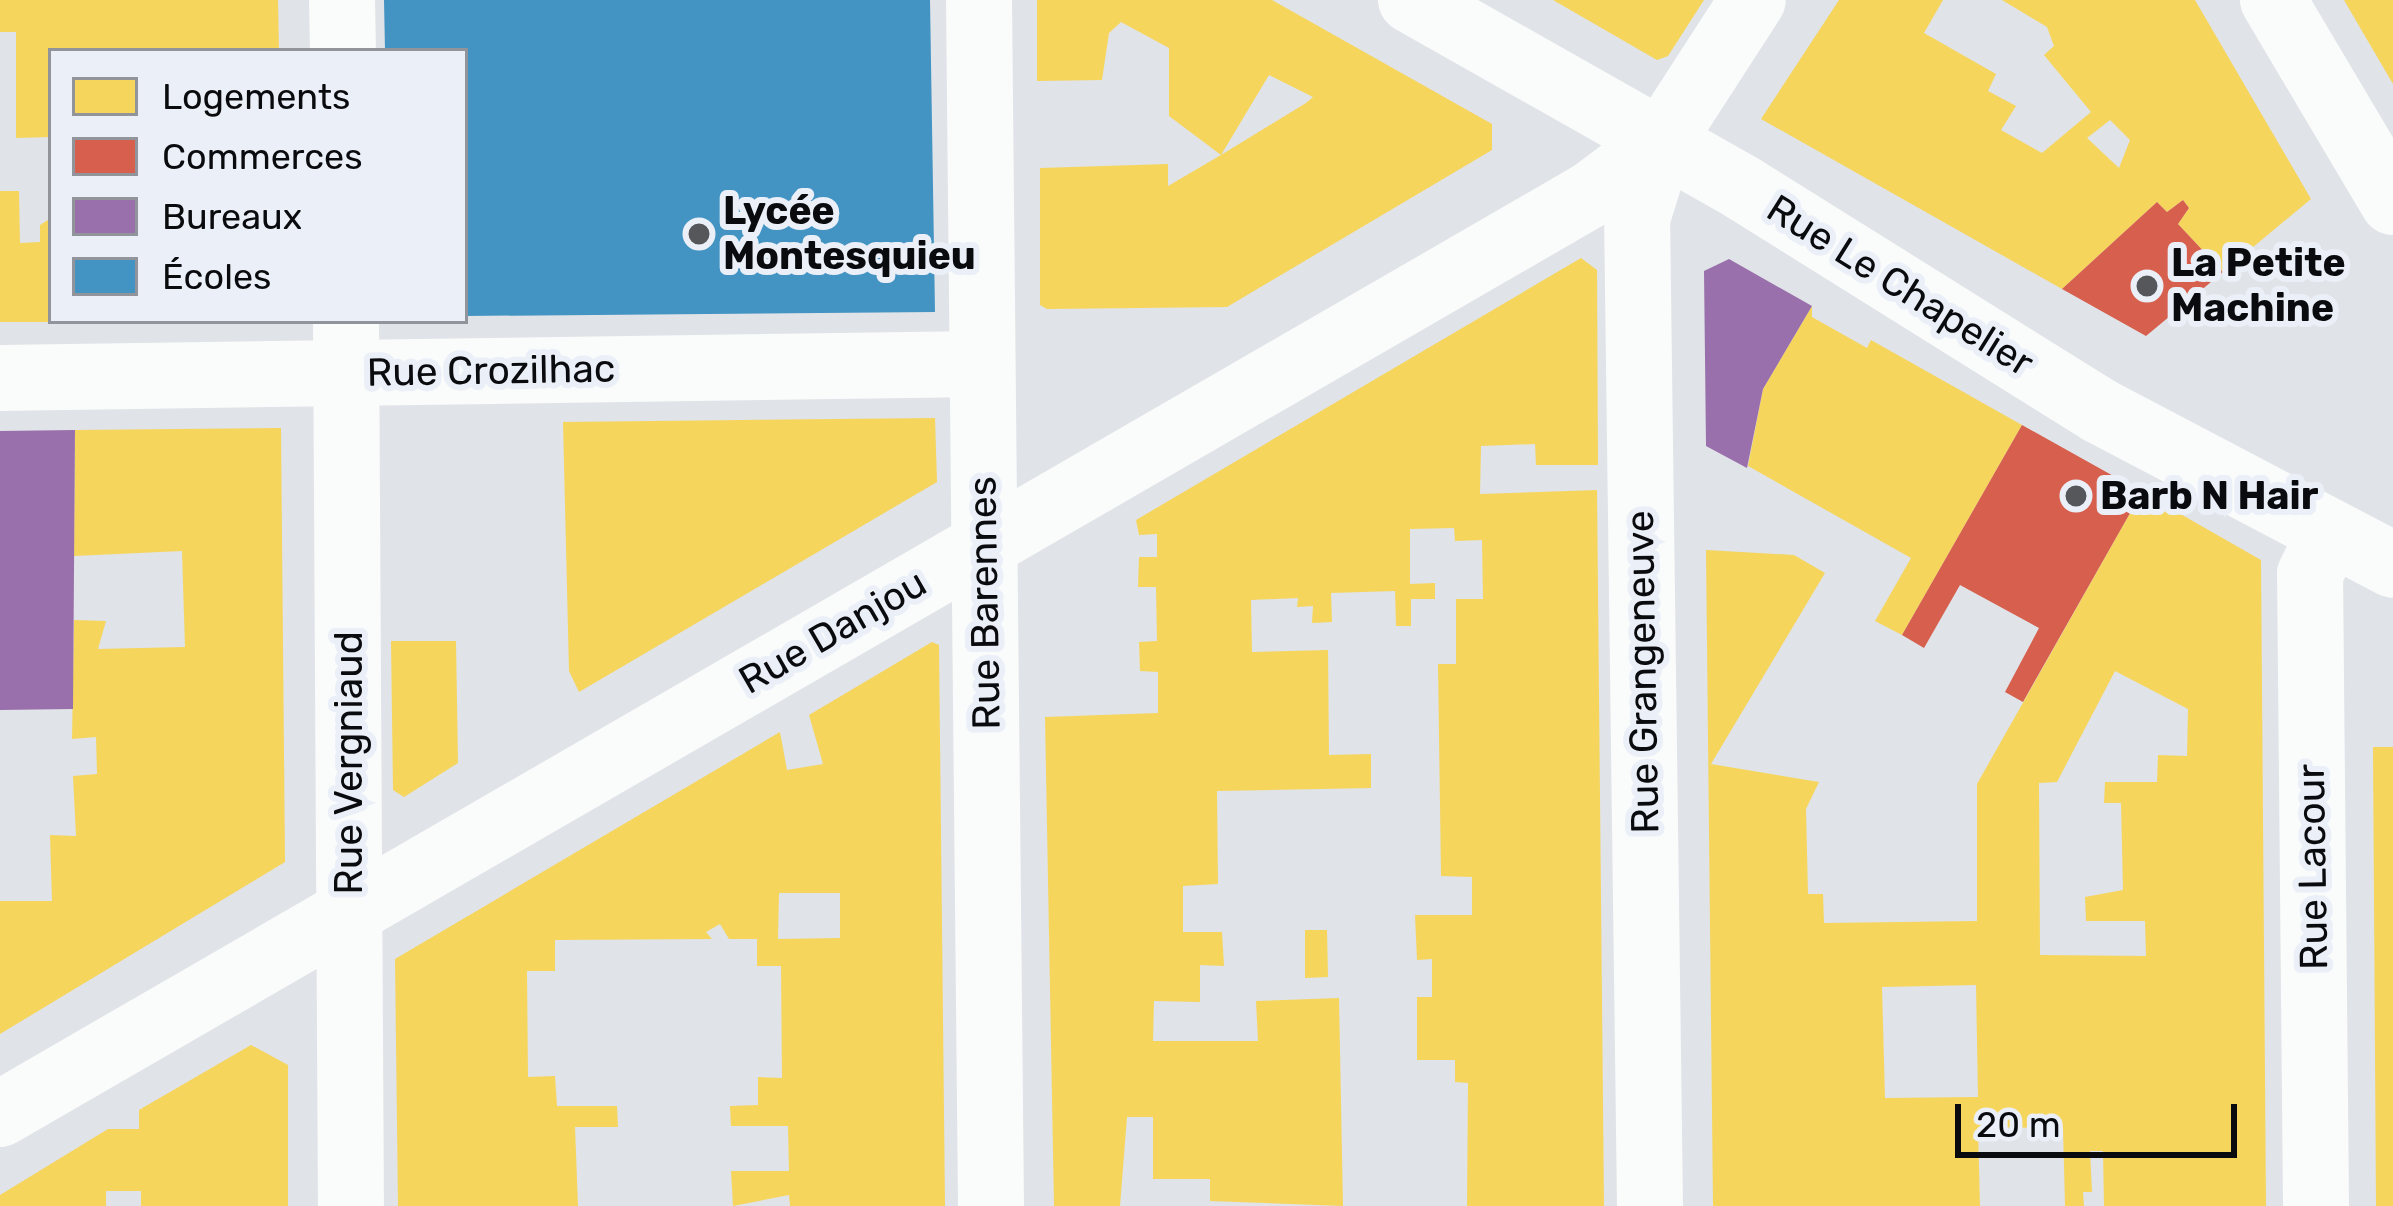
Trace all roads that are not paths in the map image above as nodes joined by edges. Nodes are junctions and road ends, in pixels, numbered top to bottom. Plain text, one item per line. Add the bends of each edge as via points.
1 (342, 0) edge
2 (979, 0) edge
3 (1411, 0) edge
4 (1753, 0) edge
5 (2273, 0) edge
6 (343, 48) edge
7 (1661, 142) junction
8 (2393, 202) edge
9 (347, 347) edge
10 (982, 364) junction
11 (0, 378) edge
12 (2330, 533) junction
13 (984, 544) junction
14 (2393, 565) edge
15 (350, 912) junction
16 (0, 1114) edge
17 (351, 1206) edge
18 (991, 1206) edge
19 (1650, 1206) edge
20 (2316, 1206) edge

1 - 6 street
2 - 10 street, Rue Barennes
3 - 7 street, Rue Le Chapelier
4 - 7 street
5 - 8 street
7 - 12 street, Rue Le Chapelier via 2100,411
7 - 13 street, Rue Danjou via 1593,193
7 - 19 street, Rue Grangeneuve via 1637,219
9 - 10 street, Rue Crozilhac
9 - 11 street, Rue Crozilhac
9 - 15 street, Rue Vergniaud
10 - 13 street, Rue Barennes
12 - 14 street, Rue Le Chapelier
12 - 20 street, Rue Lacour via 2310,574
13 - 15 street, Rue Danjou
13 - 18 street, Rue Barennes
15 - 16 street, Rue Danjou
15 - 17 street, Rue Vergniaud

